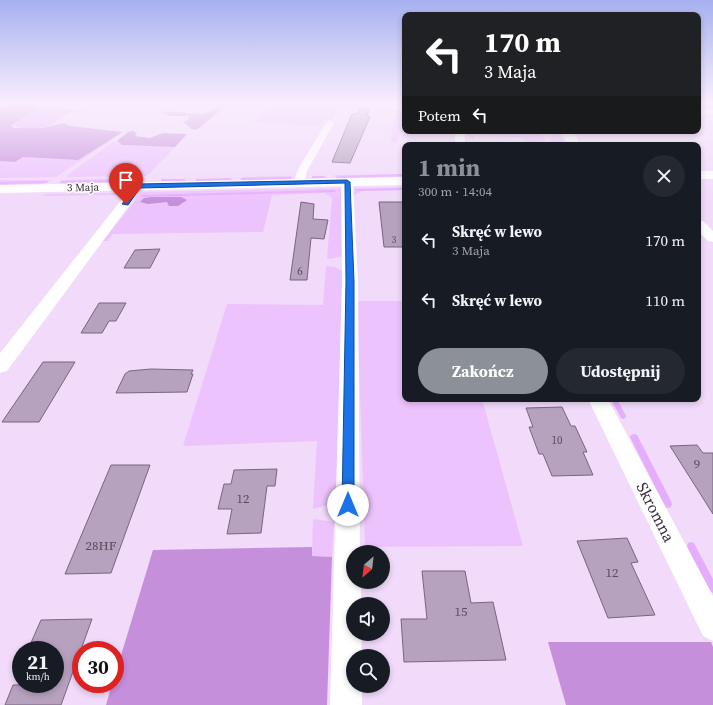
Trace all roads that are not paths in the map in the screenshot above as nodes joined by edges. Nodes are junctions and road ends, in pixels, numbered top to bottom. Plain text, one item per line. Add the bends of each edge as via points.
1 (322, 137) edge
2 (701, 175) edge
3 (713, 175) edge
4 (402, 181) edge
5 (347, 182) junction
6 (300, 183) junction
7 (138, 186) junction
8 (0, 189) edge
9 (701, 227) edge
10 (713, 238) edge
11 (0, 366) edge
12 (600, 402) edge
13 (713, 626) edge
14 (346, 705) edge

1 - 6 street via 302,171
2 - 3 street
4 - 5 street, 3 Maja
5 - 6 street, 3 Maja
5 - 14 street via 350,281
6 - 7 street, 3 Maja
7 - 8 street, 3 Maja
7 - 11 street
9 - 10 street
12 - 13 street, Skromna

